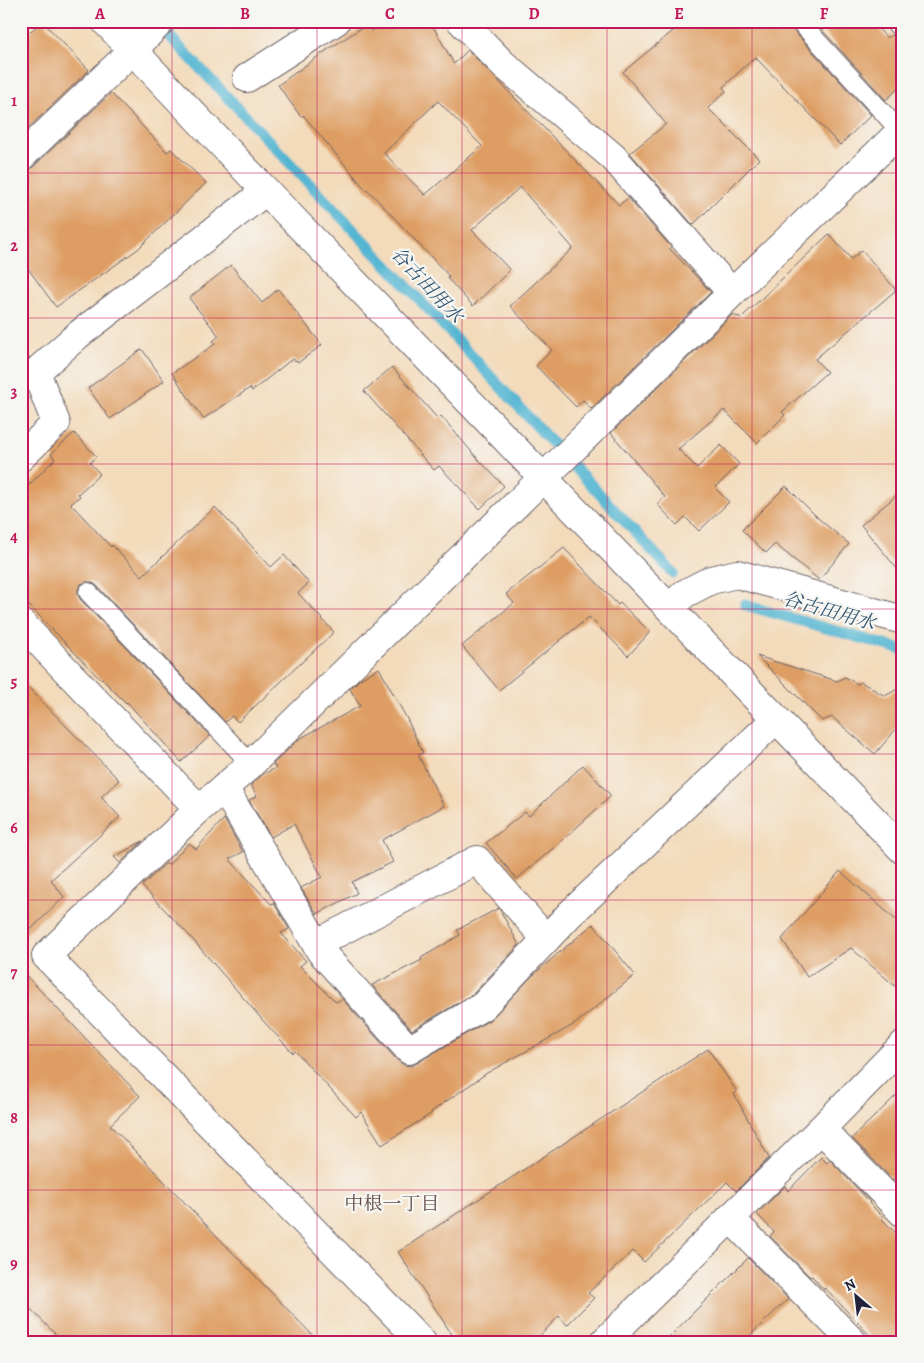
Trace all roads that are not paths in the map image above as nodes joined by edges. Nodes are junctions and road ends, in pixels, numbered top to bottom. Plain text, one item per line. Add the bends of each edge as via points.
1 (105, 21) edge
2 (160, 21) edge
3 (336, 21) edge
4 (461, 21) edge
5 (799, 21) edge
6 (893, 21) edge
7 (903, 31) edge
8 (133, 50) junction
9 (247, 78) dead end
10 (901, 130) edge
11 (21, 157) edge
12 (266, 190) junction
13 (732, 293) junction
14 (21, 457) edge
15 (544, 478) junction
16 (88, 592) dead end
17 (670, 608) junction
18 (903, 620) edge
19 (21, 623) edge
20 (776, 719) junction
21 (251, 764) junction
22 (224, 788) junction
23 (199, 809) junction
24 (903, 850) edge
25 (546, 939) junction
26 (316, 944) junction
27 (903, 1045) edge
28 (821, 1129) junction
29 (903, 1213) edge
30 (730, 1218) junction
31 (422, 1342) edge
32 (604, 1342) edge
33 (853, 1342) edge

1 - 8 street
2 - 8 street
3 - 9 street
4 - 13 street via 503,64 613,158
5 - 10 lane
6 - 7 lane
8 - 11 street
8 - 12 street
10 - 13 street
12 - 14 street via 78,334 36,372 56,423
12 - 15 street
13 - 15 street
15 - 17 street
15 - 21 street
16 - 21 lane
17 - 18 street via 684,594 711,580 737,574
17 - 20 street
19 - 23 street
20 - 24 street
20 - 25 street
21 - 22 street
22 - 23 street
22 - 26 street
23 - 31 street via 46,956
25 - 26 street via 477,860
25 - 26 street via 483,1006 410,1050
27 - 28 street
28 - 29 street
28 - 30 street
30 - 32 street
30 - 33 street

